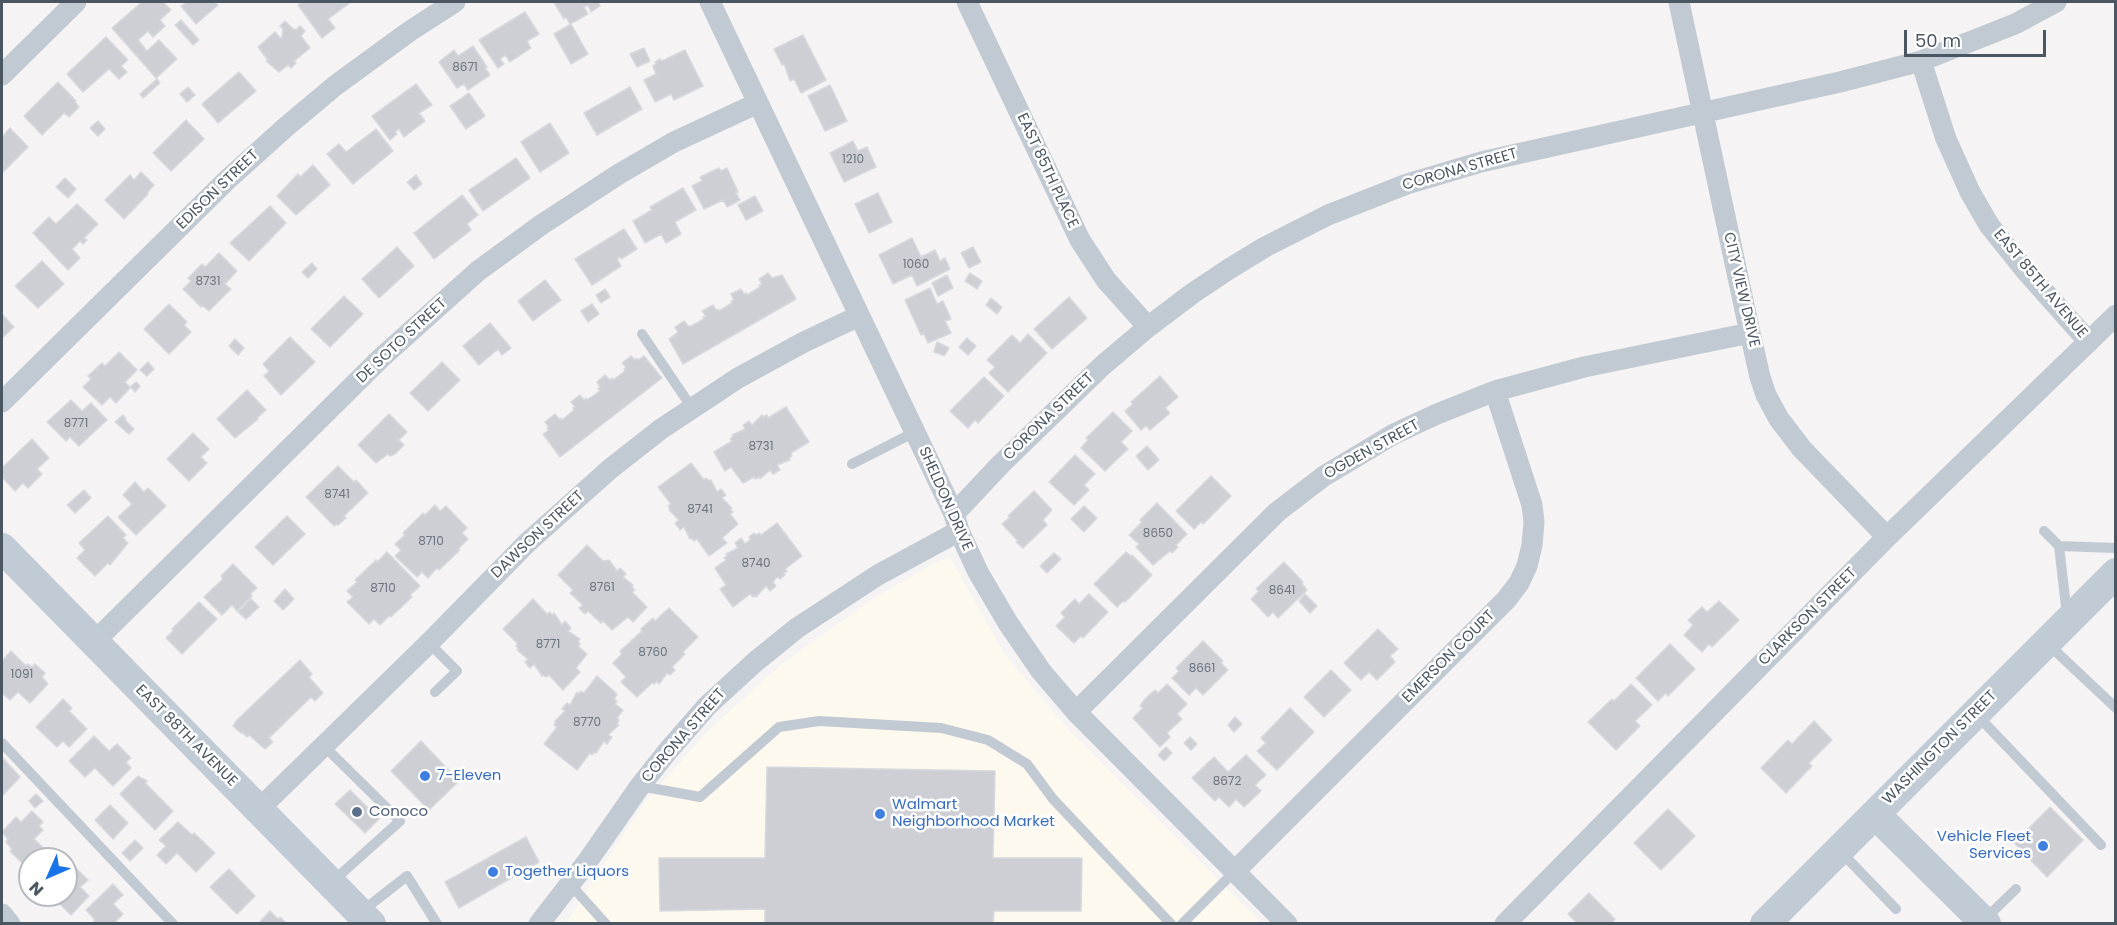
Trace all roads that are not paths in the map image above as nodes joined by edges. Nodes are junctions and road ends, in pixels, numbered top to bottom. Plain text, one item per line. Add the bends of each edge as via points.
1 (76, 2) edge
2 (455, 2) edge
3 (710, 2) edge
4 (967, 2) edge
5 (1679, 2) edge
6 (2056, 2) edge
7 (1921, 62) junction
8 (2, 75) edge
9 (758, 103) junction
10 (1701, 112) junction
11 (2115, 315) edge
12 (859, 316) junction
13 (1148, 327) junction
14 (1750, 333) junction
15 (642, 334) dead end
16 (2089, 342) junction
17 (1495, 392) junction
18 (2, 402) edge
19 (692, 408) junction
20 (915, 432) junction
21 (852, 464) dead end
22 (956, 522) junction
23 (2044, 531) dead end
24 (1887, 537) junction
25 (2058, 546) junction
26 (2, 548) edge
27 (2115, 548) edge
28 (2108, 586) edge
29 (2067, 621) junction
30 (94, 642) junction
31 (2046, 642) junction
32 (429, 643) junction
33 (435, 692) dead end
34 (2115, 708) edge
35 (1076, 712) junction
36 (1975, 714) junction
37 (2, 743) edge
38 (324, 746) junction
39 (640, 786) junction
40 (259, 809) junction
41 (1875, 814) junction
42 (2101, 845) dead end
43 (1839, 850) junction
44 (1235, 871) junction
45 (331, 883) junction
46 (570, 884) junction
47 (2016, 889) dead end
48 (1896, 909) dead end
49 (2, 915) edge
50 (366, 918) edge
51 (1984, 922) edge
52 (1766, 923) edge
53 (10, 924) edge
54 (173, 924) edge
55 (436, 924) edge
56 (539, 924) edge
57 (606, 924) edge
58 (1171, 924) edge
59 (1182, 924) edge
60 (1287, 924) edge
61 (1505, 924) edge

1 - 8 street
2 - 18 street, EDISON STREET via 336,85 287,126
3 - 9 street, SHELDON DRIVE
4 - 13 street, EAST 85TH PLACE via 1080,240 1106,280
5 - 10 street, CITY VIEW DRIVE
6 - 7 street, CORONA STREET via 2015,24
7 - 10 street, CORONA STREET
7 - 16 street, EAST 85TH AVENUE via 1946,139 1970,192 2006,248
9 - 12 street, SHELDON DRIVE
9 - 30 street, DE SOTO STREET via 674,142 620,174 478,272 381,358
10 - 13 street, CORONA STREET via 1480,162 1364,200 1265,247 1193,292
10 - 14 street, CITY VIEW DRIVE
11 - 16 street, CLARKSON STREET
12 - 19 street, DAWSON STREET via 738,378
12 - 20 street, SHELDON DRIVE
13 - 22 street, CORONA STREET via 1000,464
14 - 17 street, OGDEN STREET via 1584,367
14 - 24 street, CITY VIEW DRIVE via 1760,377 1779,419
15 - 19 lane
16 - 24 street, CLARKSON STREET
17 - 35 street, OGDEN STREET via 1394,434 1305,490 1241,546
17 - 44 street, EMERSON COURT via 1532,505 1532,545 1519,583
19 - 32 street, DAWSON STREET via 610,469 527,543
20 - 21 lane
20 - 22 street, SHELDON DRIVE
22 - 35 street, SHELDON DRIVE via 978,572 1008,623
22 - 39 street, CORONA STREET via 771,648 707,706
23 - 25 lane
24 - 61 street, CLARKSON STREET
25 - 27 lane
25 - 29 lane
26 - 30 main road, EAST 88TH AVENUE
28 - 29 main road, WASHINGTON STREET
29 - 31 main road, WASHINGTON STREET
30 - 40 main road, EAST 88TH AVENUE
31 - 34 lane
31 - 36 main road, WASHINGTON STREET
32 - 33 lane via 457,671
32 - 38 street, DAWSON STREET
35 - 44 street, SHELDON DRIVE
36 - 41 main road, WASHINGTON STREET
36 - 42 lane
37 - 54 lane
38 - 40 street, DAWSON STREET
38 - 45 lane via 400,821
39 - 46 street, CORONA STREET
39 - 58 lane via 700,797 779,727 819,721 940,728 988,740 1027,764 1053,799
40 - 45 main road, EAST 88TH AVENUE
41 - 43 main road, WASHINGTON STREET
41 - 51 main road
43 - 48 lane
43 - 52 main road, WASHINGTON STREET
44 - 59 lane
44 - 60 street, SHELDON DRIVE
45 - 50 main road, EAST 88TH AVENUE
46 - 56 street, CORONA STREET
46 - 57 lane
47 - 51 lane
49 - 53 street
50 - 55 lane via 407,876

